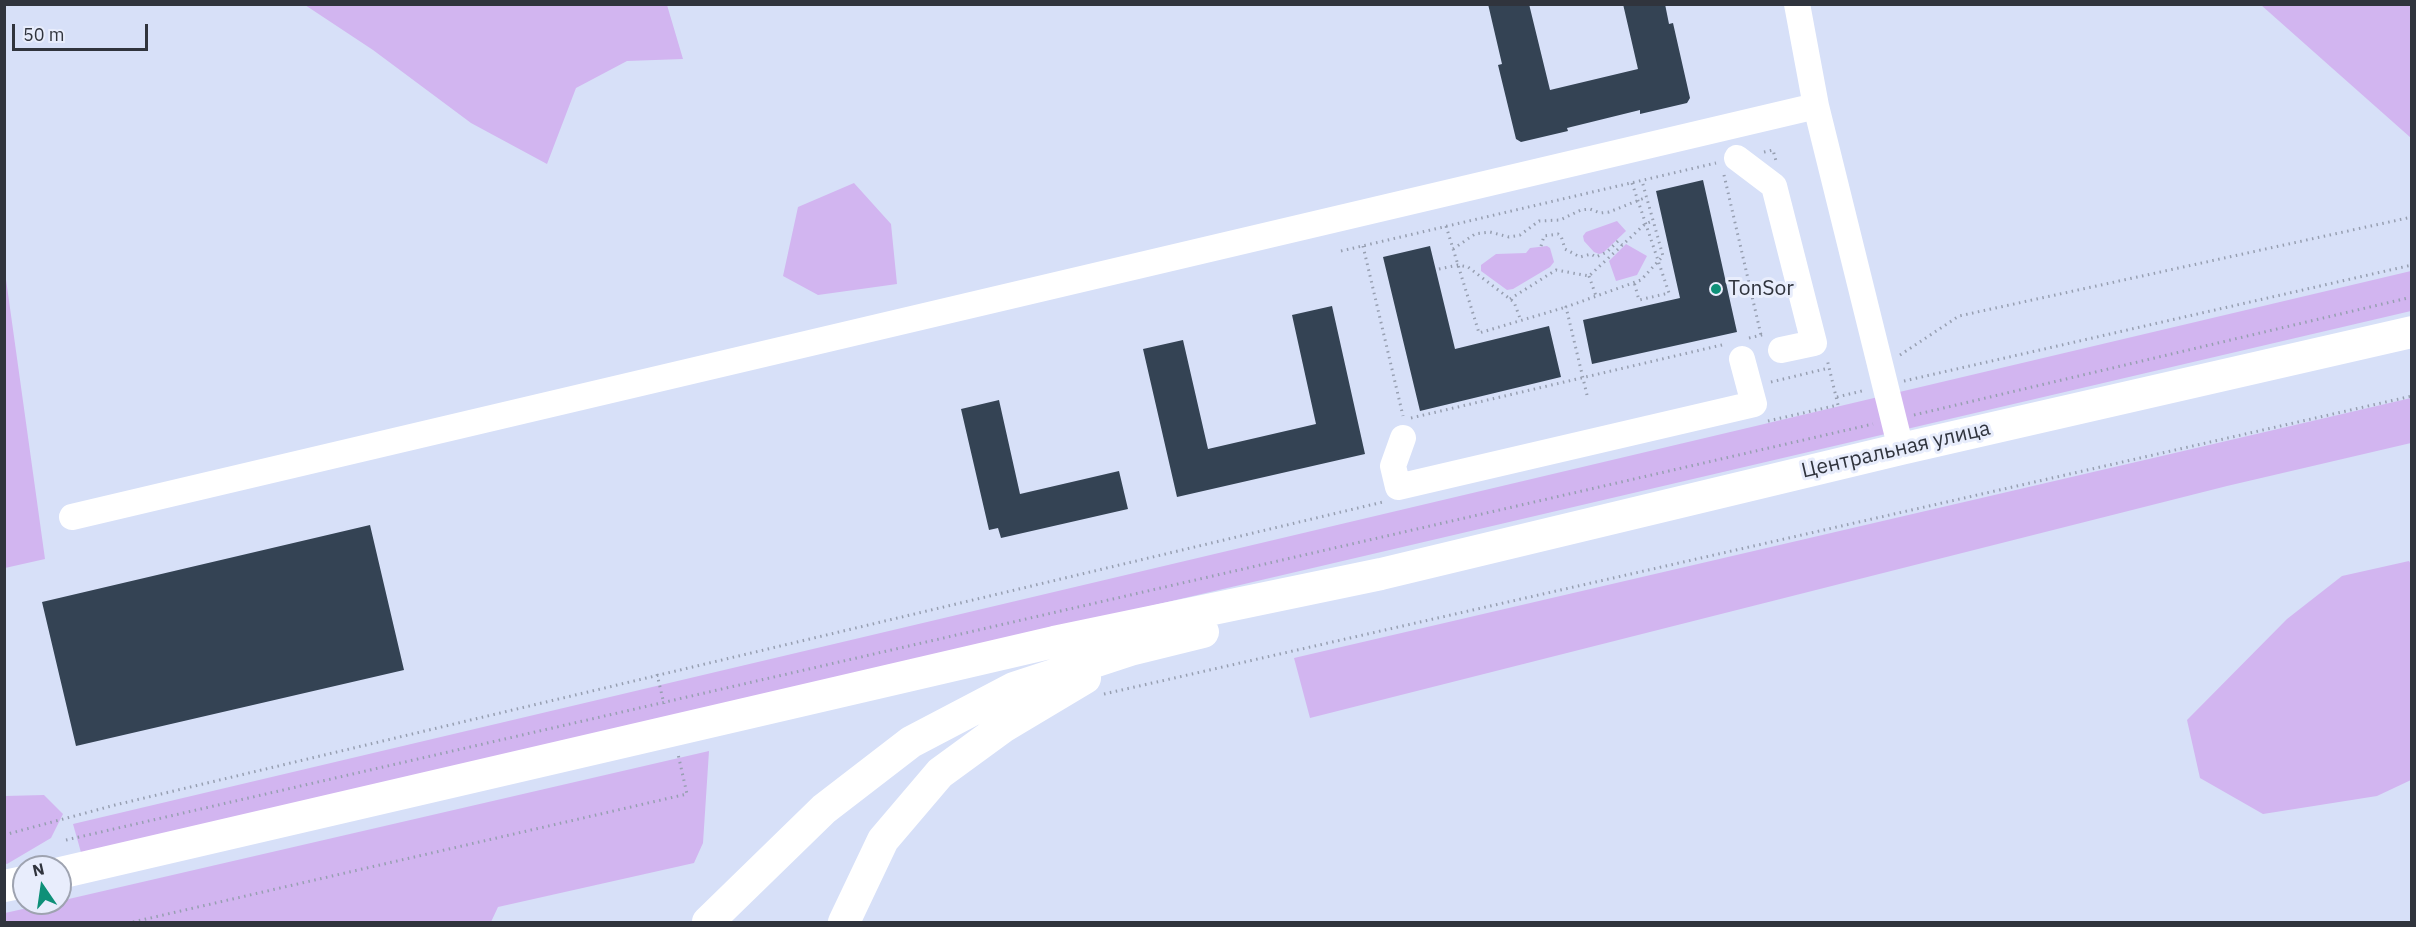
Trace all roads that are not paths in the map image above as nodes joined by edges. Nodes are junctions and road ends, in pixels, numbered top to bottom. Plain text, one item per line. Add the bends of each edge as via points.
1 (1797, 4) edge
2 (1816, 106) junction
3 (1729, 160) road end
4 (2412, 332) edge
5 (1769, 341) road end
6 (1736, 348) road end
7 (1897, 434) junction
8 (1403, 438) dead end
9 (72, 517) dead end
10 (1381, 574) junction
11 (1130, 650) junction
12 (72, 870) edge
13 (708, 922) edge
14 (843, 922) edge

1 - 2 street
2 - 7 street
2 - 9 street
3 - 5 street via 1774,186 1814,343
4 - 7 main road, Центральная улица
6 - 8 street via 1754,404 1398,487 1393,466
7 - 10 main road, Центральная улица
10 - 11 main road via 1245,622
10 - 12 main road via 1054,642
11 - 13 main road via 1014,688 911,742 824,809
11 - 14 main road via 1003,728 940,773 883,840

